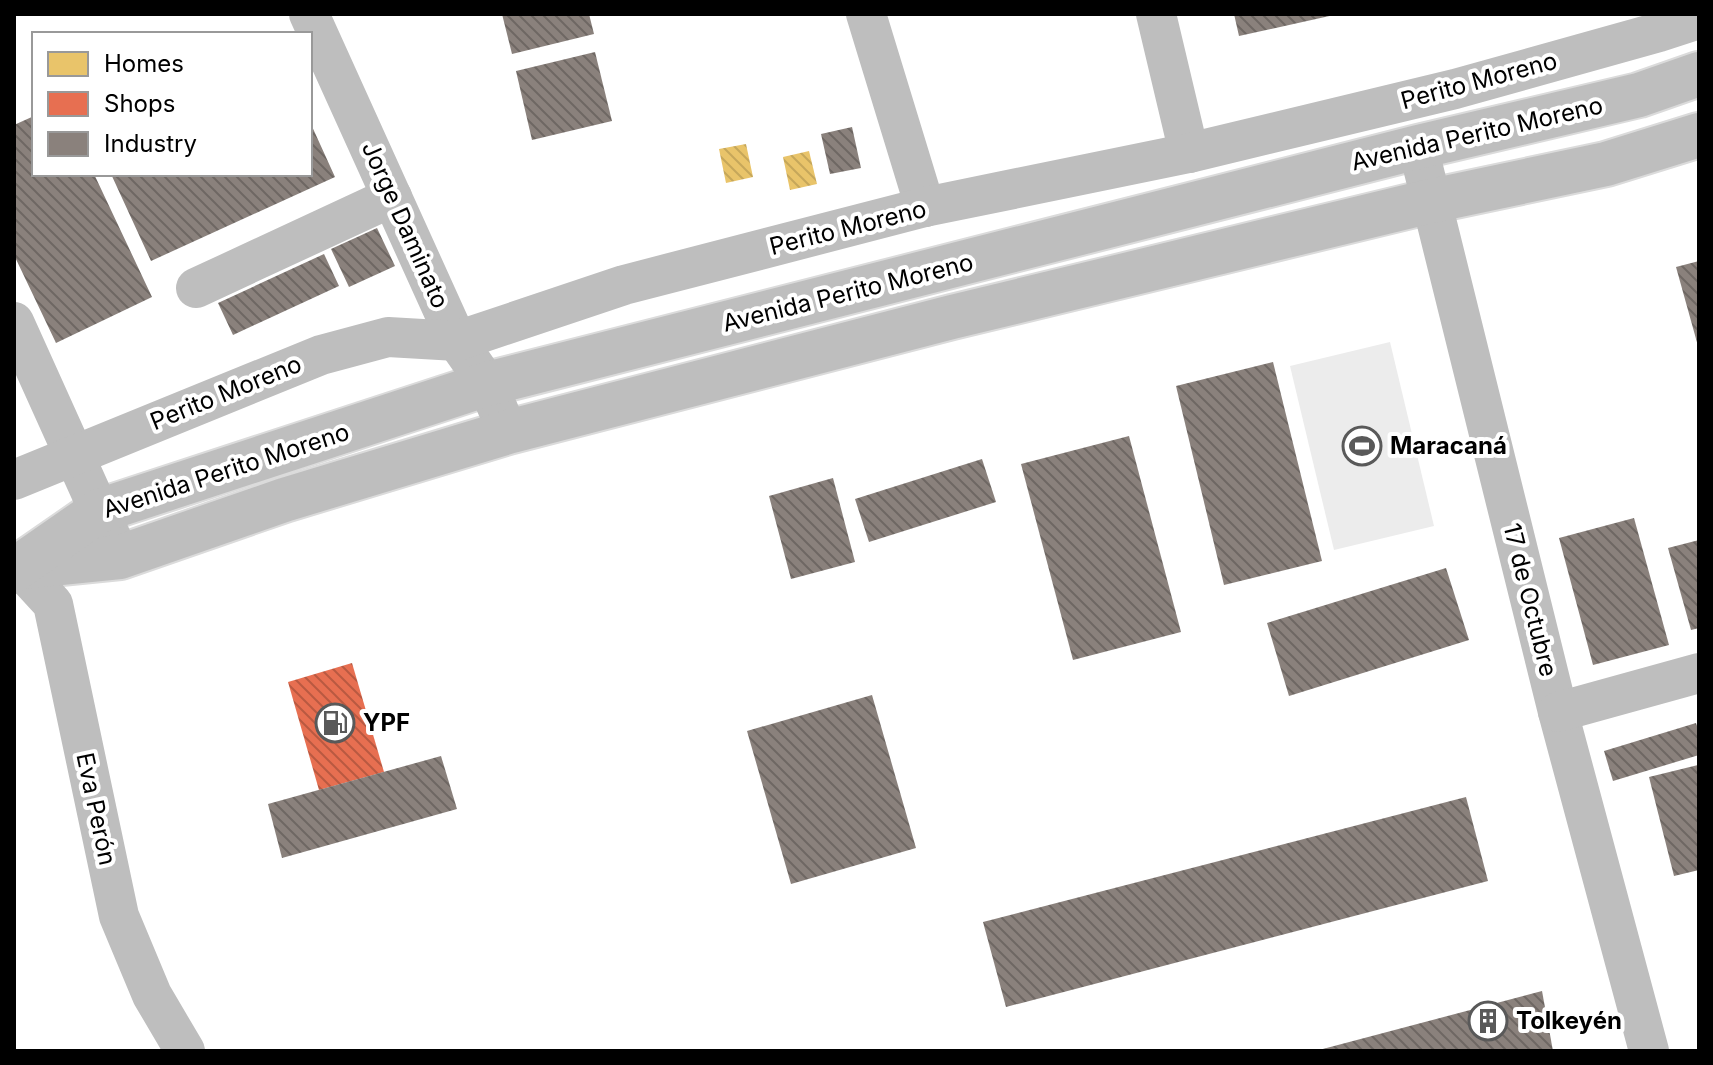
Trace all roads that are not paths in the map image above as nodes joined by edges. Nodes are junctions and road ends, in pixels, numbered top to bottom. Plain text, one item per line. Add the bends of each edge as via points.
1 (309, 14) edge
2 (866, 14) edge
3 (1156, 14) edge
4 (1699, 19) edge
5 (1699, 74) edge
6 (1699, 135) edge
7 (1418, 147) junction
8 (1189, 153) junction
9 (392, 197) junction
10 (1431, 201) junction
11 (925, 207) junction
12 (196, 288) dead end
13 (14, 322) edge
14 (457, 341) junction
15 (487, 384) junction
16 (508, 432) junction
17 (74, 455) junction
18 (14, 480) edge
19 (99, 511) junction
20 (120, 557) junction
21 (16, 568) edge
22 (1699, 673) edge
23 (1558, 712) junction
24 (185, 1051) edge
25 (1649, 1051) edge

1 - 9 street, Jorge Daminato
2 - 11 street
3 - 8 street
4 - 8 street, Perito Moreno via 1455,89
5 - 7 main road, Avenida Perito Moreno via 1639,95
6 - 10 main road, Avenida Perito Moreno via 1606,164
7 - 10 street, 17 de Octubre
7 - 15 main road, Avenida Perito Moreno
8 - 11 street, Perito Moreno
9 - 12 street
9 - 14 street, Jorge Daminato
10 - 16 main road, Avenida Perito Moreno
10 - 23 street, 17 de Octubre
11 - 14 street, Perito Moreno via 624,285
13 - 17 street
14 - 15 street, Jorge Daminato
14 - 17 street, Perito Moreno via 388,337 321,355
15 - 16 street, Jorge Daminato
15 - 19 main road, Avenida Perito Moreno
16 - 20 main road, Avenida Perito Moreno
17 - 18 street, Perito Moreno
17 - 19 street
19 - 20 street
19 - 21 main road, Avenida Perito Moreno
20 - 21 main road, Avenida Perito Moreno
21 - 24 street, Eva Perón via 53,604 119,916 152,995
22 - 23 street
23 - 25 street, 17 de Octubre

